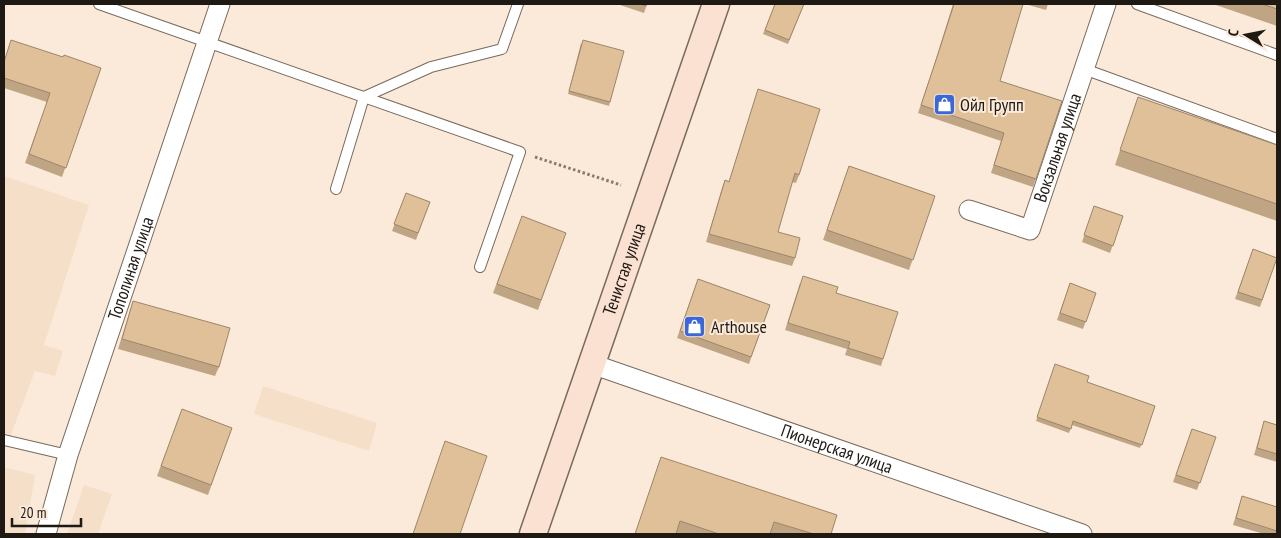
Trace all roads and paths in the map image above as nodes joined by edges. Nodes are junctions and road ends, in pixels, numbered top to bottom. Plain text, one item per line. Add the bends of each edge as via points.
1 (99, 4) edge
2 (220, 4) edge
3 (518, 4) edge
4 (716, 4) edge
5 (1106, 4) edge
6 (1137, 4) edge
7 (207, 42) junction
8 (1277, 55) edge
9 (1084, 69) junction
10 (364, 97) junction
11 (1277, 139) edge
12 (520, 152) junction
13 (622, 185) dead end
14 (336, 189) dead end
15 (969, 210) dead end
16 (480, 267) dead end
17 (592, 364) junction
18 (4, 440) edge
19 (68, 455) junction
20 (46, 534) edge
21 (534, 534) edge
22 (1082, 534) edge

1 - 7 lane
2 - 7 street, Тополиная улица
3 - 10 lane via 502,49 431,67
4 - 17 main road, Тенистая улица
5 - 9 street, Вокзальная улица
6 - 8 lane
7 - 10 lane
7 - 19 street, Тополиная улица
9 - 11 lane
9 - 15 street, Вокзальная улица via 1030,230
10 - 12 lane
10 - 14 lane
12 - 13 path
12 - 16 lane
17 - 21 main road, Тенистая улица
17 - 22 street, Пионерская улица
18 - 19 lane
19 - 20 street, Тополиная улица

